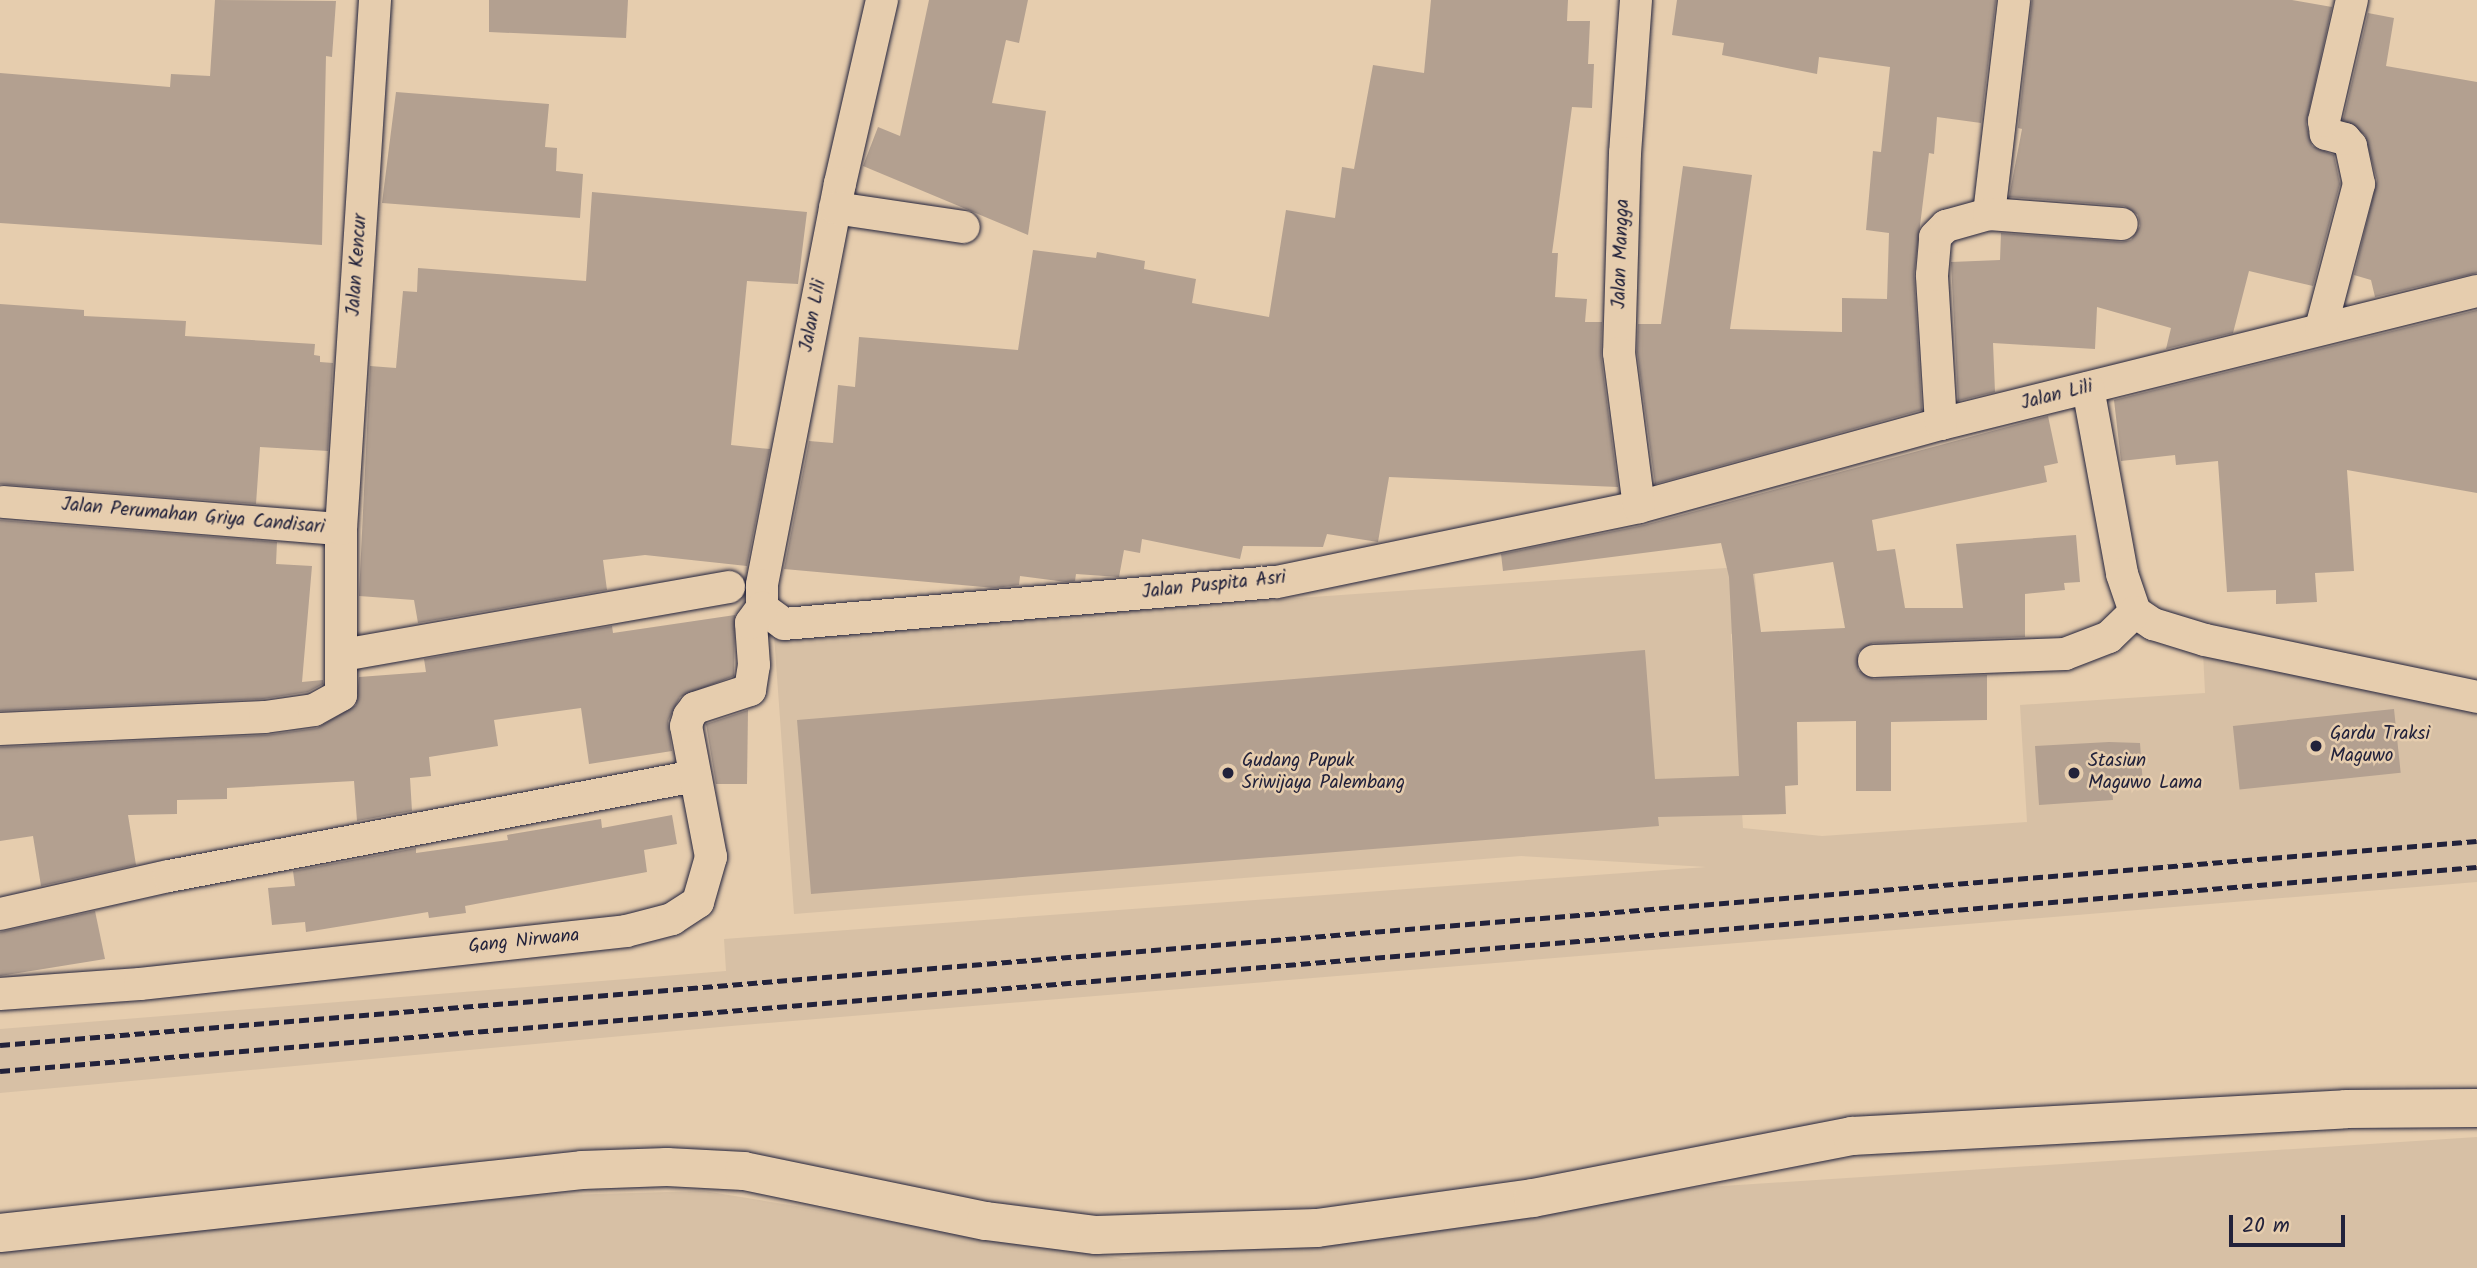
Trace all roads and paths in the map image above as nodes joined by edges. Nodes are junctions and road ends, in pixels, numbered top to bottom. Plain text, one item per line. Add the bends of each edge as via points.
1 (375, 0) edge
2 (882, 0) edge
3 (1636, 0) edge
4 (2014, 0) edge
5 (2352, 0) edge
6 (835, 208) junction
7 (1989, 214) junction
8 (2122, 224) dead end
9 (964, 227) dead end
10 (2477, 291) edge
11 (2321, 328) junction
12 (2088, 388) junction
13 (1941, 424) junction
14 (4, 502) dead end
15 (1639, 507) junction
16 (341, 529) junction
17 (729, 587) dead end
18 (2135, 612) junction
19 (773, 616) junction
20 (343, 655) junction
21 (1874, 661) dead end
22 (2477, 697) edge
23 (0, 729) edge
24 (695, 776) junction
25 (0, 914) edge
26 (0, 994) edge
27 (2477, 1108) edge
28 (0, 1233) edge

1 - 16 street, Jalan Kencur
2 - 6 street, Jalan Lili
3 - 15 street, Jalan Mangga via 1625,153 1619,353
4 - 7 street
5 - 11 street via 2324,121 2326,134 2351,146 2359,184
6 - 9 street
6 - 19 street, Jalan Lili via 761,585
7 - 8 street
7 - 13 street via 1946,226 1935,237 1932,275
10 - 11 street, Jalan Lili
11 - 12 street, Jalan Lili
12 - 13 street, Jalan Lili
12 - 18 street via 2122,574
13 - 15 street, Jalan Lili
14 - 16 street, Jalan Perumahan Griya Candisari
15 - 19 street, Jalan Puspita Asri via 1277,582
16 - 20 street, Jalan Perumahan Griya Candisari
17 - 20 street
18 - 21 street via 2109,637 2065,654
18 - 22 street via 2153,624 2205,640
19 - 24 street, Gang Nirwana via 751,623 754,665 750,690 695,708 689,716
20 - 23 street, Jalan Perumahan Griya Candisari via 341,695 314,710 265,717
24 - 25 street via 169,876
24 - 26 street, Gang Nirwana via 711,857 707,882 698,902 672,919 626,931
27 - 28 street via 2346,1110 1852,1136 1533,1198 1304,1229 1096,1235 986,1221 744,1171 667,1167 582,1170

